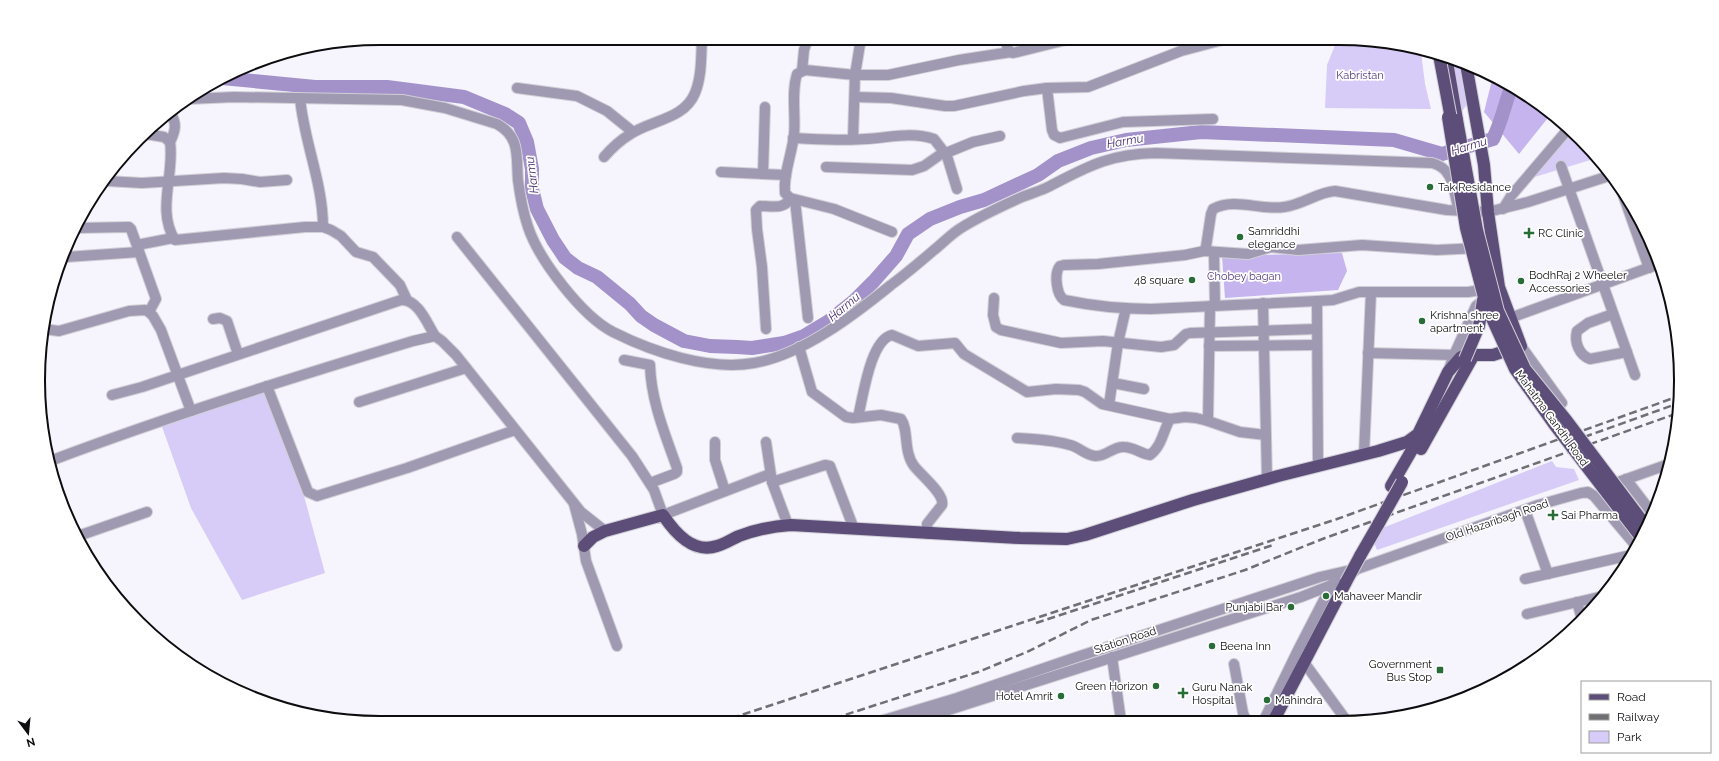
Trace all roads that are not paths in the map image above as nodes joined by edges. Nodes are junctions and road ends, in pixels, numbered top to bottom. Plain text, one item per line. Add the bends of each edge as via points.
1 (702, 45) edge
2 (806, 45) edge
3 (860, 45) edge
4 (1007, 45) edge
5 (1042, 45) edge
6 (1204, 45) edge
7 (1011, 52) junction
8 (1439, 61) edge
9 (1439, 61) edge
10 (1444, 62) edge
11 (1447, 63) edge
12 (802, 71) junction
13 (1467, 71) edge
14 (855, 75) junction
15 (517, 88) dead end
16 (1047, 88) junction
17 (855, 97) junction
18 (200, 98) edge
19 (300, 98) junction
20 (765, 107) dead end
21 (173, 117) edge
22 (1452, 118) junction
23 (1213, 119) dead end
24 (633, 132) junction
25 (1565, 133) edge
26 (152, 135) edge
27 (1000, 136) dead end
28 (794, 138) junction
29 (853, 139) junction
30 (170, 142) junction
31 (945, 152) junction
32 (604, 158) dead end
33 (1561, 166) dead end
34 (826, 167) dead end
35 (721, 172) dead end
36 (762, 174) junction
37 (786, 175) junction
38 (1606, 177) edge
39 (287, 180) dead end
40 (110, 181) edge
41 (168, 183) junction
42 (957, 189) dead end
43 (1568, 189) junction
44 (792, 199) junction
45 (1502, 209) junction
46 (1459, 211) junction
47 (1488, 212) junction
48 (323, 227) junction
49 (82, 228) edge
50 (892, 232) dead end
51 (173, 238) junction
52 (457, 238) dead end
53 (1493, 248) junction
54 (138, 249) junction
55 (1209, 252) junction
56 (69, 257) edge
57 (1654, 266) edge
58 (1602, 284) junction
59 (1499, 287) junction
60 (1371, 292) junction
61 (994, 298) dead end
62 (407, 300) junction
63 (1317, 301) junction
64 (1263, 303) junction
65 (1212, 305) junction
66 (1126, 308) junction
67 (149, 312) junction
68 (1613, 314) junction
69 (808, 318) dead end
70 (1510, 318) junction
71 (213, 319) dead end
72 (766, 329) dead end
73 (1317, 329) junction
74 (49, 330) edge
75 (1264, 331) junction
76 (1209, 332) junction
77 (435, 336) junction
78 (1118, 343) junction
79 (1317, 345) junction
80 (1209, 346) junction
81 (1521, 346) junction
82 (799, 347) junction
83 (1264, 347) junction
84 (1627, 352) junction
85 (1368, 353) junction
86 (238, 354) junction
87 (1464, 357) junction
88 (624, 360) dead end
89 (466, 368) junction
90 (1448, 372) junction
91 (177, 375) junction
92 (1635, 375) dead end
93 (1113, 383) junction
94 (267, 386) junction
95 (1144, 389) dead end
96 (112, 396) dead end
97 (359, 402) dead end
98 (1562, 402) dead end
99 (1109, 405) junction
100 (190, 411) junction
101 (858, 418) junction
102 (1170, 419) junction
103 (1208, 421) junction
104 (515, 430) junction
105 (1266, 435) junction
106 (1017, 438) dead end
107 (715, 442) dead end
108 (766, 442) dead end
109 (1364, 455) junction
110 (54, 459) edge
111 (1318, 466) junction
112 (1663, 466) edge
113 (771, 478) junction
114 (1267, 479) junction
115 (1626, 479) junction
116 (650, 483) junction
117 (725, 491) junction
118 (1588, 492) junction
119 (573, 502) junction
120 (1648, 508) edge
121 (1525, 510) junction
122 (147, 512) dead end
123 (663, 515) junction
124 (1642, 521) edge
125 (788, 525) junction
126 (854, 529) junction
127 (605, 531) junction
128 (1637, 532) edge
129 (83, 534) edge
130 (928, 534) junction
131 (1632, 542) edge
132 (584, 546) junction
133 (1623, 557) edge
134 (1356, 561) junction
135 (1548, 574) junction
136 (1525, 580) dead end
137 (1339, 581) junction
138 (1594, 598) edge
139 (1577, 602) junction
140 (1580, 613) edge
141 (1527, 614) dead end
142 (617, 646) dead end
143 (1112, 657) junction
144 (1234, 664) dead end
145 (1306, 665) junction
146 (897, 716) edge
147 (929, 716) edge
148 (1120, 716) edge
149 (1244, 716) edge
150 (1266, 716) edge
151 (1269, 716) edge
152 (1276, 716) edge
153 (1281, 716) edge
154 (1343, 716) edge

1 - 24 street via 700,77 691,101 677,113
2 - 12 street
3 - 14 street
4 - 7 street
5 - 7 street
6 - 16 street via 1181,51 1088,87
7 - 14 street via 959,60 894,75
8 - 22 main road, Mahatma Gandhi Road
9 - 87 main road, bridge via 1483,301 1480,326
10 - 87 main road, bridge via 1466,191 1489,301 1487,320 1479,346
11 - 22 main road, Mahatma Gandhi Road
12 - 14 street
12 - 28 street via 795,79
13 - 47 main road via 1484,165
14 - 17 street
15 - 24 street via 577,96 607,112
16 - 17 street via 954,106 891,98
16 - 23 street via 1052,130 1060,138 1123,122
17 - 29 street
18 - 19 street
19 - 48 street via 303,123 321,195
19 - 82 street via 402,100 462,112 504,128 517,151 521,197 527,226 533,240 553,272 583,309 611,331 694,361 733,365 768,360
20 - 36 street
21 - 30 street via 175,120
22 - 124 main road, Mahatma Gandhi Road, bridge via 1498,312 1525,369
22 - 128 main road, Mahatma Gandhi Road, bridge via 1466,228 1484,298 1515,368 1554,424
24 - 32 street
25 - 45 street
26 - 30 street via 164,137
27 - 31 street
28 - 29 street
28 - 37 street
29 - 31 street via 891,135 919,136 934,139
30 - 41 street
31 - 34 street via 924,166 912,170
31 - 42 street
33 - 43 street
35 - 36 street
36 - 37 street
37 - 44 street via 784,192
38 - 43 street
39 - 41 street via 260,182 224,178
40 - 41 street
41 - 51 street via 168,215
43 - 45 street
43 - 58 street
44 - 50 street via 834,209
44 - 69 street
44 - 72 street via 783,206 760,206 756,210
45 - 47 street
46 - 47 street
46 - 55 street via 1335,191 1285,207 1223,204 1213,209 1211,214 1206,247
46 - 82 street via 1450,176 1446,170 1432,163 1156,153 1121,156 1074,173 960,229 848,318
47 - 53 main road
48 - 51 street via 178,241
48 - 62 street via 336,233 356,252 373,257 400,285
49 - 54 street via 129,227
51 - 54 street
52 - 116 street via 632,456
53 - 55 street via 1446,250 1362,245 1298,250 1271,247 1248,254
53 - 59 main road
54 - 56 street
54 - 67 street via 156,299
55 - 65 street
55 - 66 street via 1098,264 1064,265 1058,268 1058,293 1064,300
57 - 58 street
58 - 68 street
58 - 70 street
59 - 60 street via 1468,292
59 - 70 main road
59 - 87 street via 1476,306
60 - 63 street
60 - 85 street
61 - 78 street via 994,322 1001,330 1061,342
62 - 77 street via 416,306
62 - 86 street via 385,304
63 - 64 street
63 - 73 street
64 - 65 street
64 - 75 street
65 - 66 street
65 - 76 street
66 - 78 street
67 - 74 street via 129,312 59,331
67 - 91 street via 161,330
68 - 84 street
68 - 84 street via 1577,331 1580,352 1585,358 1590,359
70 - 81 main road
71 - 86 street via 227,321
73 - 75 street
73 - 79 street
75 - 76 street
75 - 83 street
76 - 78 street via 1186,334 1178,343 1167,347
76 - 80 street
77 - 89 street
77 - 94 street
78 - 93 street
79 - 83 street
79 - 111 street
80 - 83 street
80 - 103 street
81 - 90 main road via 1494,354 1461,357
81 - 98 street
82 - 101 street via 812,392 846,417
83 - 105 street
84 - 92 street
85 - 87 street
85 - 109 street
86 - 91 street
87 - 90 street
87 - 134 main road
88 - 116 street via 650,365 654,403 677,468 674,474
89 - 97 street
89 - 104 street
90 - 109 main road via 1418,434 1407,442
91 - 96 street
91 - 100 street
93 - 95 street
93 - 99 street
94 - 100 street
94 - 104 street via 308,492 317,496
99 - 101 street via 1098,402 1079,390 1027,392 964,354 955,343 918,346 892,335 886,337 875,351
99 - 102 street
100 - 110 street
101 - 130 street via 881,415 898,418 903,422 910,460 942,496 942,505 927,524
102 - 103 street via 1185,417
102 - 106 street via 1157,449 1150,455 1123,446 1105,455 1093,456 1060,442
103 - 105 street via 1240,432
104 - 119 street
105 - 114 street
107 - 117 street via 715,460
108 - 113 street
109 - 111 main road
111 - 114 main road
112 - 115 street, Old Hazaribagh Road
113 - 117 street
113 - 125 street
113 - 126 street via 830,466
114 - 130 main road via 1067,539
115 - 118 street, Old Hazaribagh Road
115 - 120 street
116 - 123 street
117 - 123 street
118 - 121 street, Old Hazaribagh Road
118 - 131 street
119 - 127 street via 581,512
119 - 132 street
121 - 134 street, Old Hazaribagh Road
121 - 135 street
122 - 129 street
123 - 125 main road via 682,538 694,547 704,548 717,546 740,536
123 - 127 main road
125 - 126 main road
126 - 130 main road
127 - 132 main road via 593,537
132 - 142 street via 586,561
133 - 135 street
134 - 137 main road
134 - 145 street
135 - 136 street
137 - 143 street, Station Road
137 - 146 street via 1078,656
137 - 150 street
137 - 151 main road via 1319,615
137 - 152 main road
138 - 139 street
139 - 140 street
139 - 141 street
143 - 147 street, Station Road
143 - 148 street
144 - 149 street
145 - 153 street
145 - 154 street

